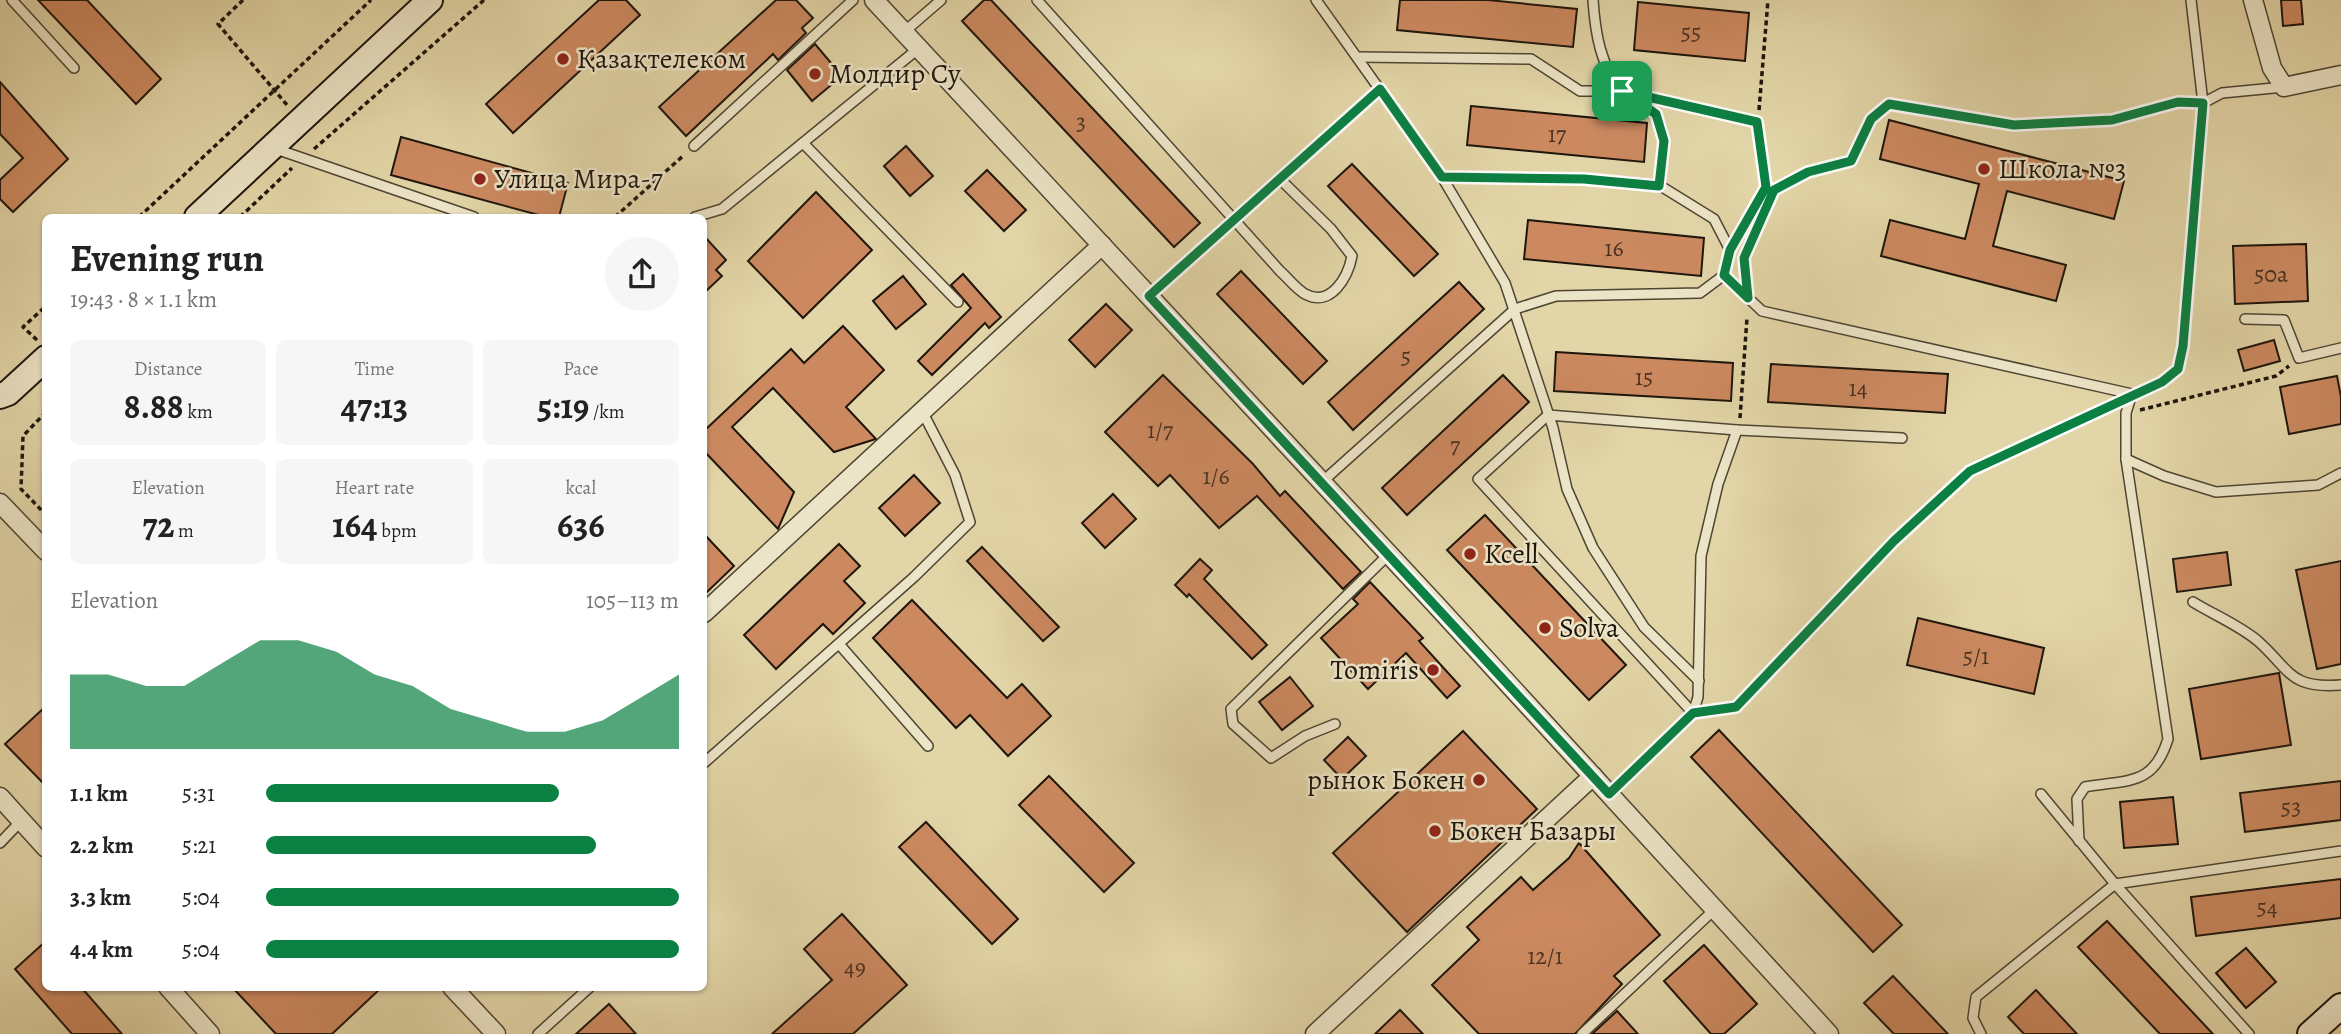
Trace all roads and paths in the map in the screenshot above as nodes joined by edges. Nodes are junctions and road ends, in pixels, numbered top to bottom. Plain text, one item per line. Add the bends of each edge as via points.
1 (12, 0) edge
2 (243, 0) edge
3 (371, 0) edge
4 (430, 0) edge
5 (484, 0) edge
6 (853, 0) edge
7 (874, 0) edge
8 (941, 0) edge
9 (1037, 0) edge
10 (1316, 0) edge
11 (1594, 0) edge
12 (1768, 0) edge
13 (2191, 0) edge
14 (2253, 0) edge
15 (904, 32) junction
16 (919, 48) junction
17 (1358, 57) junction
18 (74, 68) dead end
19 (2341, 75) edge
20 (2284, 87) junction
21 (1380, 89) junction
22 (274, 90) junction
23 (1622, 91) junction
24 (2203, 103) junction
25 (1889, 104) joint
26 (299, 121) junction
27 (1757, 122) junction
28 (803, 143) junction
29 (694, 146) joint
30 (271, 148) junction
31 (302, 160) junction
32 (1442, 177) junction
33 (1280, 179) junction
34 (1659, 186) junction
35 (1774, 190) dead end
36 (142, 214) edge
37 (200, 214) edge
38 (243, 214) edge
39 (465, 214) edge
40 (618, 214) edge
41 (705, 214) edge
42 (1235, 219) junction
43 (1102, 245) junction
44 (1749, 247) dead end
45 (1730, 250) junction
46 (1724, 275) junction
47 (1149, 296) junction
48 (1748, 298) junction
49 (958, 302) dead end
50 (1515, 309) junction
51 (42, 310) edge
52 (2245, 319) dead end
53 (2341, 348) edge
54 (42, 350) edge
55 (2299, 358) junction
56 (2132, 394) junction
57 (3, 400) edge
58 (922, 411) junction
59 (2126, 413) junction
60 (1548, 415) junction
61 (42, 416) edge
62 (1737, 430) junction
63 (1902, 438) dead end
64 (2126, 459) junction
65 (2341, 473) edge
66 (1322, 482) junction
67 (0, 503) edge
68 (42, 511) edge
69 (42, 547) edge
70 (1389, 554) junction
71 (2193, 602) dead end
72 (707, 611) edge
73 (839, 644) junction
74 (1699, 681) junction
75 (2341, 685) edge
76 (1693, 713) junction
77 (1335, 724) dead end
78 (928, 746) dead end
79 (707, 760) edge
80 (1593, 776) junction
81 (1609, 794) junction
82 (2041, 794) dead end
83 (0, 797) edge
84 (21, 821) junction
85 (2079, 841) junction
86 (0, 843) edge
87 (42, 844) edge
88 (2341, 851) edge
89 (2115, 884) junction
90 (1714, 909) junction
91 (172, 991) edge
92 (456, 991) edge
93 (586, 991) edge
94 (2341, 1006) edge
95 (210, 1034) edge
96 (496, 1034) edge
97 (538, 1034) edge
98 (1315, 1034) edge
99 (1582, 1034) edge
100 (1829, 1034) edge
101 (1981, 1034) edge
102 (2249, 1034) edge
103 (2310, 1034) edge

1 - 18 lane
2 - 22 path via 218,24
3 - 22 path
4 - 26 street
5 - 31 path
6 - 29 lane
7 - 15 street
8 - 15 lane
9 - 42 lane
10 - 17 lane
11 - 23 lane via 1605,62
12 - 27 path
13 - 24 lane
14 - 20 street via 2272,68
15 - 16 street
16 - 28 lane
16 - 43 street
17 - 21 lane
17 - 23 lane via 1531,59 1580,92
19 - 20 street
20 - 24 lane via 2222,93
21 - 32 lane
21 - 33 lane
22 - 26 path
22 - 36 path
23 - 27 lane
23 - 34 lane via 1656,114 1664,141
24 - 25 lane via 2178,102 2112,120 2014,125
24 - 56 lane via 2178,369 2162,382
25 - 35 path via 1871,119 1851,161 1808,172
26 - 30 street
27 - 45 lane via 1766,187
28 - 41 lane via 722,209
28 - 49 lane
29 - 40 path
30 - 31 lane
30 - 37 street
31 - 38 path
31 - 39 lane
32 - 34 lane via 1584,179
32 - 50 lane via 1505,282
33 - 42 lane
33 - 42 lane via 1352,256 1349,272 1336,291 1320,298 1305,294
34 - 45 lane via 1714,219
42 - 47 lane
43 - 47 street
43 - 58 street
44 - 48 path via 1744,258
45 - 46 lane
46 - 48 lane
46 - 50 lane via 1700,293 1556,296
47 - 66 street
48 - 56 lane via 1762,311
48 - 62 path
50 - 60 lane
50 - 66 lane
51 - 54 path via 23,327
52 - 55 lane via 2284,320
53 - 55 lane
54 - 57 street
55 - 59 path via 2276,376
56 - 59 lane
56 - 76 lane via 1970,471 1894,541 1736,707
58 - 72 street
58 - 73 lane via 955,475 970,522
59 - 64 lane
60 - 62 lane
60 - 74 lane via 1567,489 1593,548 1644,627
60 - 76 lane via 1478,479
61 - 68 path via 23,436 21,489
62 - 63 lane
62 - 74 lane via 1701,556
64 - 65 lane via 2216,492 2318,485
64 - 85 lane via 2168,739 2162,758 2146,776 2085,787 2077,799
66 - 70 street
67 - 69 street
70 - 77 lane via 1231,709 1233,724 1271,758
70 - 80 street
71 - 75 lane via 2258,641 2290,677 2305,684
73 - 78 lane
73 - 79 lane
74 - 76 lane
76 - 81 lane
80 - 81 street
80 - 98 street
81 - 90 street
82 - 85 lane
83 - 84 street
84 - 86 lane
84 - 87 street
85 - 89 lane
88 - 89 lane
89 - 101 lane via 1976,997 1973,1018
89 - 102 lane
90 - 99 lane
90 - 100 street
91 - 95 street
92 - 96 street
93 - 97 lane
94 - 103 street

